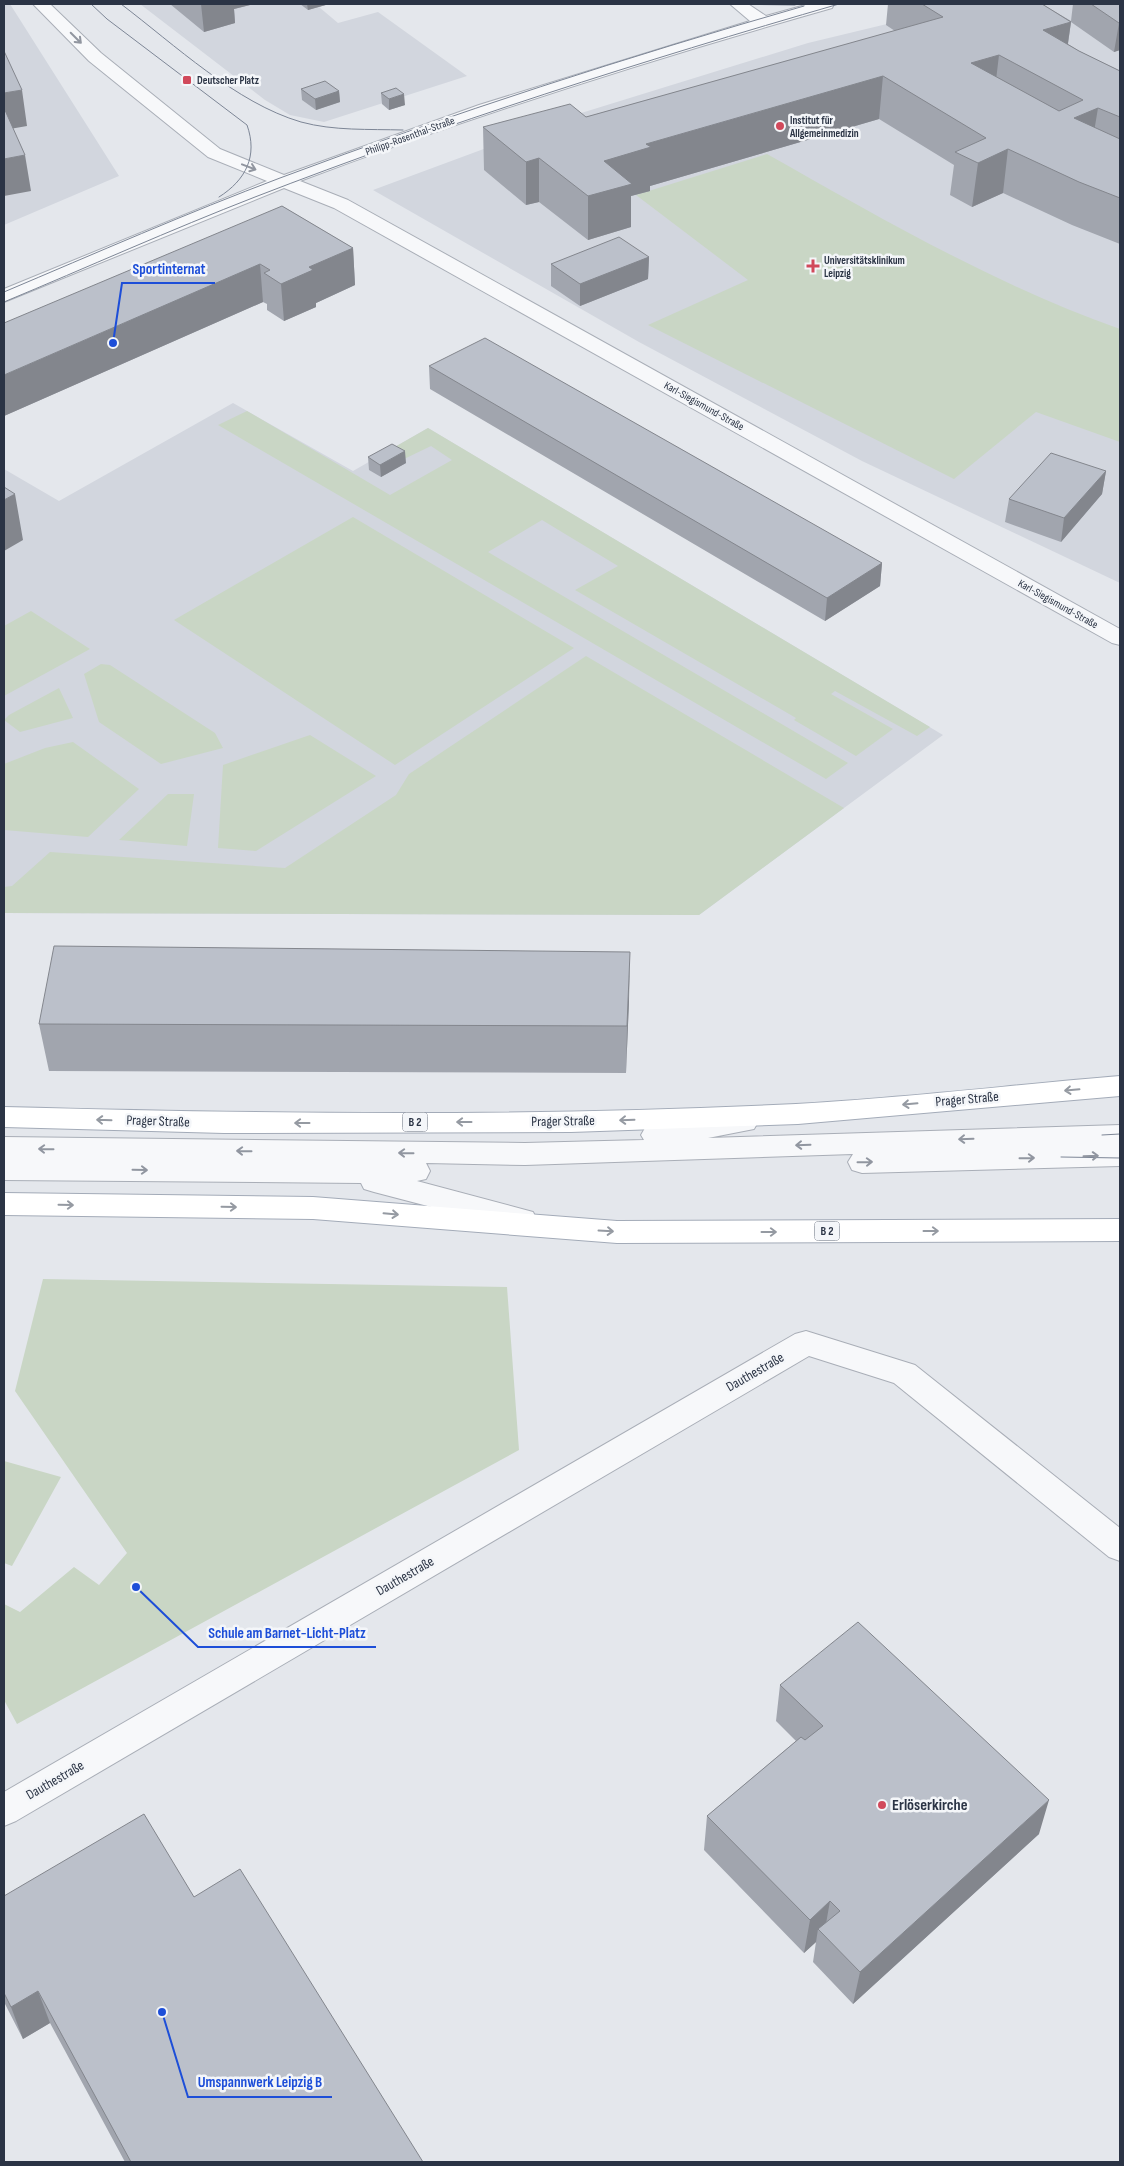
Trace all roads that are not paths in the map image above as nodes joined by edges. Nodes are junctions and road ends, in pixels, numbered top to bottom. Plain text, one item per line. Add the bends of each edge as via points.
1 (41, 4) edge
2 (738, 4) edge
3 (826, 4) edge
4 (763, 22) junction
5 (285, 181) junction
6 (4, 296) edge
7 (1120, 638) edge
8 (1120, 1086) edge
9 (798, 1114) junction
10 (4, 1117) edge
11 (1120, 1135) edge
12 (4, 1148) edge
13 (525, 1154) junction
14 (1120, 1155) edge
15 (4, 1169) edge
16 (344, 1173) junction
17 (4, 1204) edge
18 (558, 1229) junction
19 (1120, 1230) edge
20 (1120, 1547) edge
21 (4, 1810) edge

1 -> 5 street via 95,57 214,153
2 - 4 street
3 - 4 street, Philipp-Rosenthal-Straße
4 - 5 street, Philipp-Rosenthal-Straße via 529,94
5 - 6 street, Philipp-Rosenthal-Straße
5 - 7 street, Karl-Siegismund-Straße via 350,208
8 -> 9 main road, Prager Straße / B 2
9 -> 10 main road, Prager Straße / B 2 via 531,1122 224,1123
9 - 13 street
11 -> 13 street
13 -> 12 street
16 -> 14 street
15 -> 16 street
16 - 18 street
17 -> 18 main road, B 2 via 313,1208
18 -> 19 main road, B 2 via 618,1232
20 - 21 street, Dauthestraße via 904,1374 806,1343

